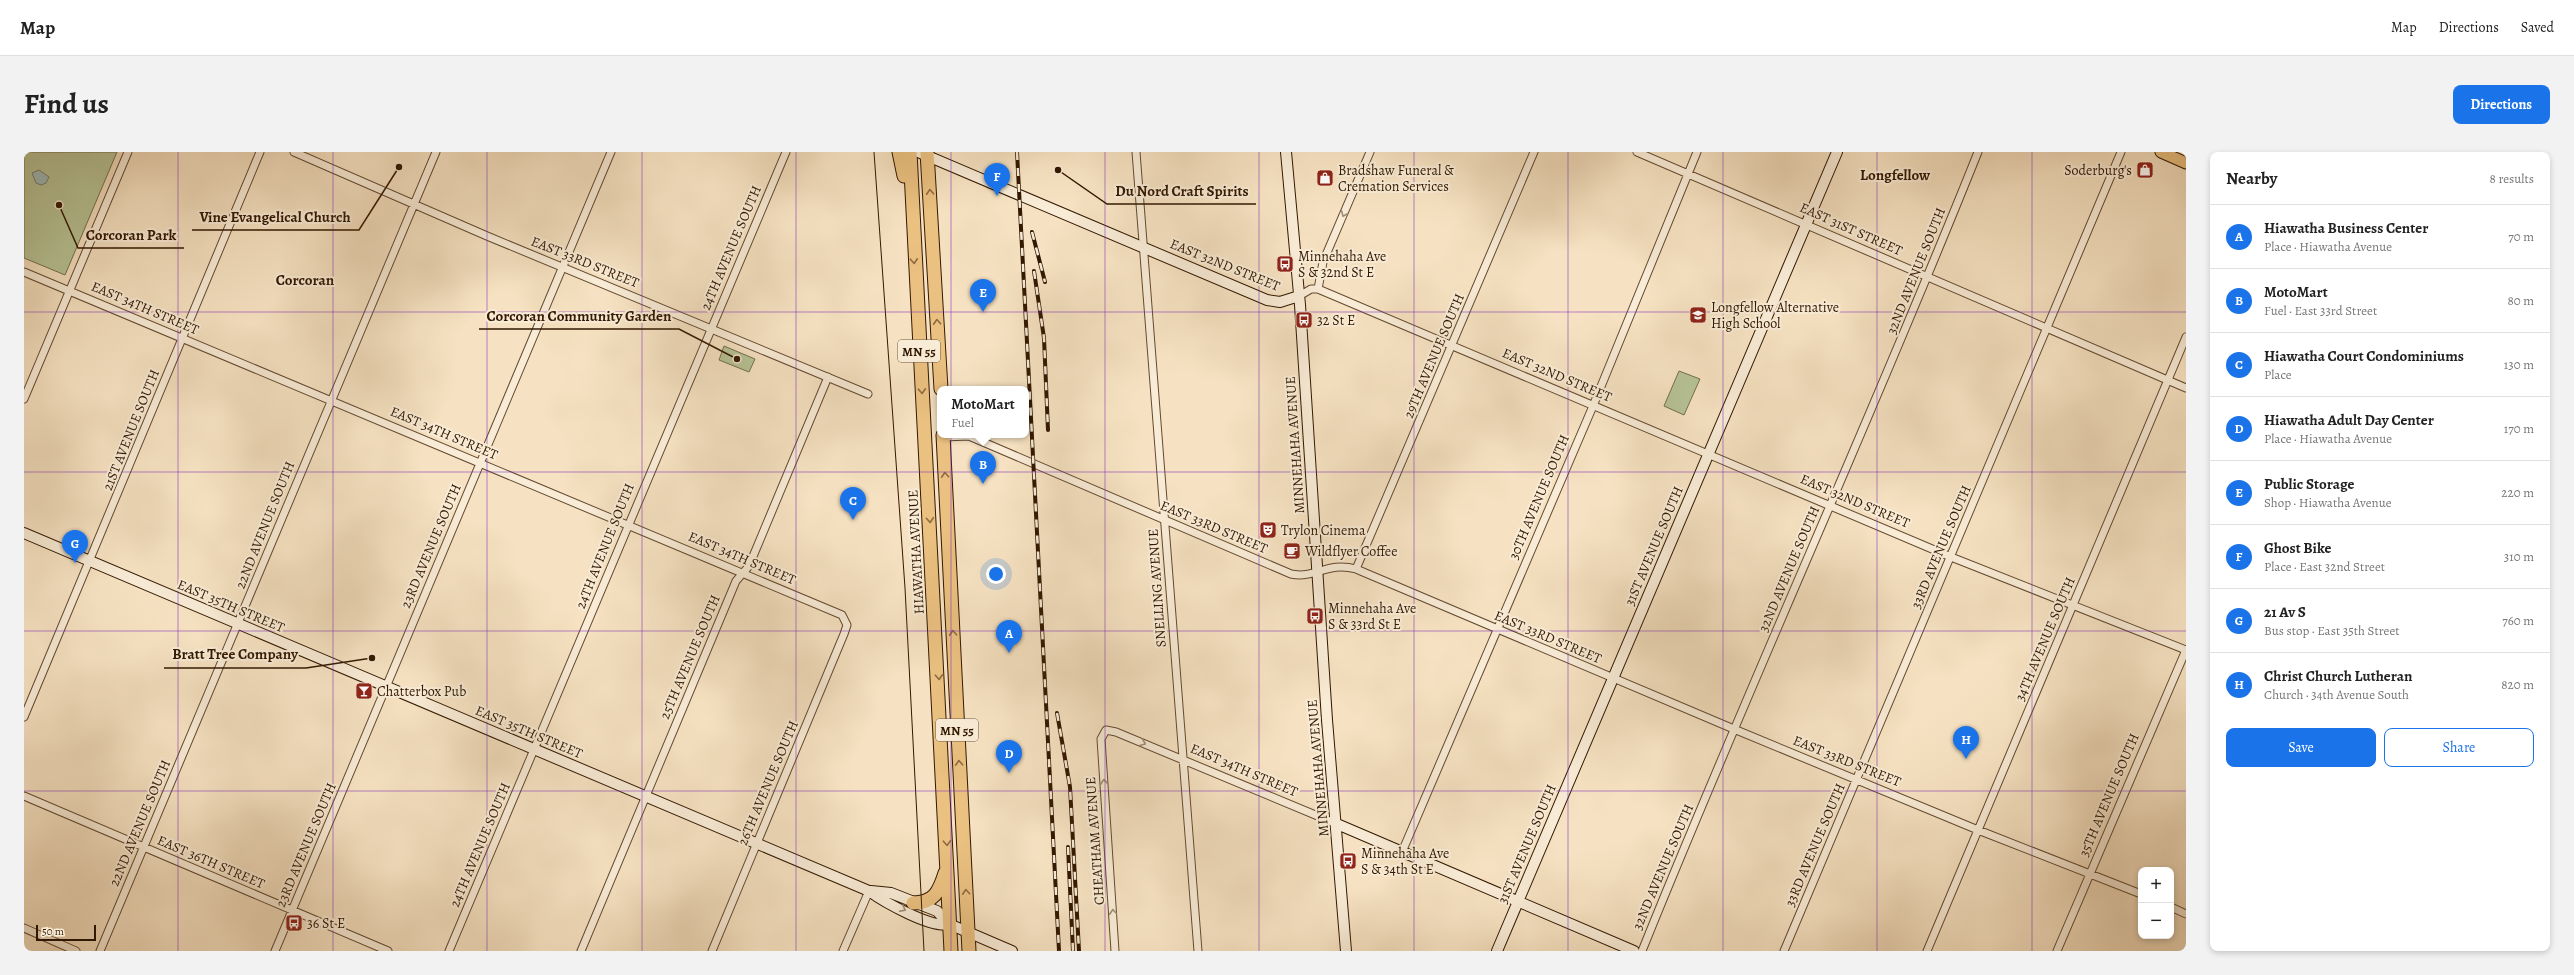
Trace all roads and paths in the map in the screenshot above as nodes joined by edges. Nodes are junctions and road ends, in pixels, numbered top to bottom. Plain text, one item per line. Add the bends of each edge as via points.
1 (128, 152) edge
2 (260, 152) edge
3 (294, 152) edge
4 (436, 152) edge
5 (611, 152) edge
6 (786, 152) edge
7 (899, 152) edge
8 (910, 152) edge
9 (1136, 152) edge
10 (1286, 152) edge
11 (1370, 152) edge
12 (1534, 152) edge
13 (1637, 152) edge
14 (1697, 152) edge
15 (1837, 152) edge
16 (1978, 152) edge
17 (2121, 152) edge
18 (2161, 152) edge
19 (924, 153) edge
20 (2186, 163) edge
21 (1688, 174) junction
22 (414, 204) junction
23 (912, 222) junction
24 (1807, 224) junction
25 (1143, 247) junction
26 (562, 267) junction
27 (24, 272) edge
28 (1928, 277) junction
29 (1318, 289) junction
30 (69, 291) junction
31 (1299, 296) junction
32 (711, 328) junction
33 (2047, 328) junction
34 (2186, 337) edge
35 (183, 340) junction
36 (1452, 346) junction
37 (828, 377) junction
38 (2167, 381) junction
39 (941, 386) edge
40 (2186, 388) edge
41 (868, 394) dead end
42 (24, 399) edge
43 (332, 401) junction
44 (1593, 406) junction
45 (943, 438) edge
46 (974, 438) edge
47 (1709, 455) junction
48 (480, 464) junction
49 (1830, 506) junction
50 (1165, 521) junction
51 (628, 525) junction
52 (24, 533) edge
53 (1951, 557) junction
54 (90, 561) junction
55 (1356, 569) junction
56 (1317, 571) junction
57 (742, 573) junction
58 (2072, 607) junction
59 (238, 624) junction
60 (847, 625) joint
61 (1496, 629) junction
62 (2186, 650) edge
63 (1612, 678) junction
64 (386, 687) junction
65 (24, 717) edge
66 (1734, 729) junction
67 (1106, 730) joint
68 (535, 750) junction
69 (1182, 758) junction
70 (1856, 780) junction
71 (24, 796) edge
72 (645, 797) junction
73 (1337, 824) junction
74 (1978, 830) junction
75 (757, 843) junction
76 (144, 847) junction
77 (1402, 852) junction
78 (948, 864) junction
79 (2090, 875) junction
80 (869, 891) junction
81 (2138, 893) edge
82 (913, 903) junction
83 (1518, 903) junction
84 (2174, 908) edge
85 (292, 911) junction
86 (2186, 914) edge
87 (949, 924) junction
88 (24, 928) edge
89 (967, 931) junction
90 (76, 951) edge
91 (100, 951) edge
92 (275, 951) edge
93 (388, 951) edge
94 (449, 951) edge
95 (581, 951) edge
96 (712, 951) edge
97 (843, 951) edge
98 (951, 951) edge
99 (969, 951) edge
100 (1012, 951) edge
101 (1115, 951) edge
102 (1198, 951) edge
103 (1346, 951) edge
104 (1497, 951) edge
105 (1634, 951) edge
106 (1642, 951) edge
107 (1784, 951) edge
108 (1926, 951) edge
109 (2057, 951) edge

1 - 30 street
2 - 35 street, 21ST AVENUE SOUTH
3 - 22 street, EAST 33RD STREET
4 - 22 street, 22ND AVENUE SOUTH
5 - 26 street, 23RD AVENUE SOUTH
6 - 32 street, 24TH AVENUE SOUTH
7 - 23 highway
8 - 23 highway, HIAWATHA AVENUE / MN 55
9 - 25 street, SNELLING AVENUE
10 - 31 street, MINNEHAHA AVENUE
11 -> 29 street via 1323,262
12 - 36 street, 29TH AVENUE SOUTH
13 - 21 street, EAST 31ST STREET
14 - 21 street, 30TH AVENUE SOUTH
15 - 24 street, 31ST AVENUE SOUTH
16 - 28 street, 32ND AVENUE SOUTH
17 - 33 street, 33RD AVENUE SOUTH
18 - 20 main road
19 - 25 street, EAST 32ND STREET
39 -> 19 highway, MN 55
21 - 24 street, EAST 31ST STREET
21 - 44 street, 30TH AVENUE SOUTH
22 - 26 street, EAST 33RD STREET
22 - 43 street, 22ND AVENUE SOUTH
23 -> 78 highway, HIAWATHA AVENUE / MN 55
24 - 28 street, EAST 31ST STREET
24 - 47 street, 31ST AVENUE SOUTH
25 - 31 street, EAST 32ND STREET via 1267,300 1281,302
25 - 50 street, SNELLING AVENUE
26 - 32 street, EAST 33RD STREET
26 - 48 street, 23RD AVENUE SOUTH
27 - 30 street, EAST 34TH STREET
28 - 33 street, EAST 31ST STREET
28 - 49 street, 32ND AVENUE SOUTH
29 - 31 street, EAST 32ND STREET via 1312,289
29 - 36 street, EAST 32ND STREET
30 - 35 street, EAST 34TH STREET
30 - 42 street
31 - 56 street, MINNEHAHA AVENUE
32 - 37 street, EAST 33RD STREET
32 - 51 street, 24TH AVENUE SOUTH
33 - 38 street, EAST 31ST STREET
33 - 53 street, 33RD AVENUE SOUTH
34 - 38 street, 34TH AVENUE SOUTH
35 - 43 street, EAST 34TH STREET
35 - 54 street, 21ST AVENUE SOUTH
36 - 44 street, EAST 32ND STREET
36 - 55 street, 29TH AVENUE SOUTH
37 - 41 street, EAST 33RD STREET
37 - 57 street, 25TH AVENUE SOUTH via 749,566
38 - 40 street, EAST 31ST STREET
38 - 58 street, 34TH AVENUE SOUTH
43 - 48 street, EAST 34TH STREET
43 - 59 street, 22ND AVENUE SOUTH
44 - 47 street, EAST 32ND STREET
44 - 61 street, 30TH AVENUE SOUTH
89 -> 45 highway, MN 55
46 - 50 street, EAST 33RD STREET
47 - 49 street, EAST 32ND STREET
47 - 63 street, 31ST AVENUE SOUTH
48 - 51 street, EAST 34TH STREET
48 - 64 street, 23RD AVENUE SOUTH
49 - 53 street, EAST 32ND STREET
49 - 66 street, 32ND AVENUE SOUTH
50 - 56 street, EAST 33RD STREET via 1291,574 1304,575
50 - 69 street, SNELLING AVENUE
51 - 57 street, EAST 34TH STREET
51 - 68 street, 24TH AVENUE SOUTH
52 - 54 street, EAST 35TH STREET
53 - 58 street, EAST 32ND STREET
53 - 70 street, 33RD AVENUE SOUTH
54 - 59 street, EAST 35TH STREET
54 - 65 street, 21ST AVENUE SOUTH
55 - 56 street, EAST 33RD STREET via 1340,566
55 - 61 street, EAST 33RD STREET
56 - 73 street, MINNEHAHA AVENUE
57 - 60 street, EAST 34TH STREET via 842,615
57 - 72 street, 25TH AVENUE SOUTH via 736,581
58 - 62 street, EAST 32ND STREET
58 - 74 street, 34TH AVENUE SOUTH
59 - 64 street, EAST 35TH STREET
59 - 76 street, 22ND AVENUE SOUTH
60 - 75 street, 26TH AVENUE SOUTH
61 - 63 street, EAST 33RD STREET
61 - 77 street, 30TH AVENUE SOUTH
62 - 79 street, 35TH AVENUE SOUTH
63 - 66 street, EAST 33RD STREET
63 - 83 street, 31ST AVENUE SOUTH
64 - 68 street, EAST 35TH STREET
64 - 85 street, 23RD AVENUE SOUTH
66 - 70 street, EAST 33RD STREET
66 - 106 street, 32ND AVENUE SOUTH
67 -> 69 street, EAST 34TH STREET
101 -> 67 street, CHEATHAM AVENUE via 1102,739
68 - 72 street, EAST 35TH STREET
68 - 94 street, 24TH AVENUE SOUTH
69 - 73 street, EAST 34TH STREET
69 - 102 street, SNELLING AVENUE
70 - 74 street, EAST 33RD STREET
70 - 107 street, 33RD AVENUE SOUTH
71 - 76 street, EAST 36TH STREET
72 - 75 street, EAST 35TH STREET
72 - 95 street, 25TH AVENUE SOUTH
73 - 77 street, EAST 34TH STREET
73 - 103 street, MINNEHAHA AVENUE
74 - 79 street, EAST 33RD STREET
74 - 108 street, 34TH AVENUE SOUTH
75 - 80 street, EAST 35TH STREET
75 - 96 street, 26TH AVENUE SOUTH
76 - 85 street, EAST 36TH STREET
76 - 91 street, 22ND AVENUE SOUTH
77 - 83 street, EAST 34TH STREET
78 - 82 highway via 935,897 927,902
78 - 87 highway, HIAWATHA AVENUE / MN 55
79 - 81 street, EAST 33RD STREET
79 - 109 street, 35TH AVENUE SOUTH
80 - 82 street, EAST 35TH STREET via 890,894
80 -> 87 street, EAST 35TH STREET via 936,925
80 - 97 street
82 - 87 street, EAST 35TH STREET via 937,911
83 - 104 street, 31ST AVENUE SOUTH
83 - 105 street, EAST 34TH STREET
84 - 86 street
85 - 92 street, 23RD AVENUE SOUTH
85 - 93 street, EAST 36TH STREET
87 - 89 street, EAST 35TH STREET
87 - 98 highway, HIAWATHA AVENUE / MN 55
88 - 90 street
89 - 99 highway, MN 55
89 - 100 street, EAST 35TH STREET

